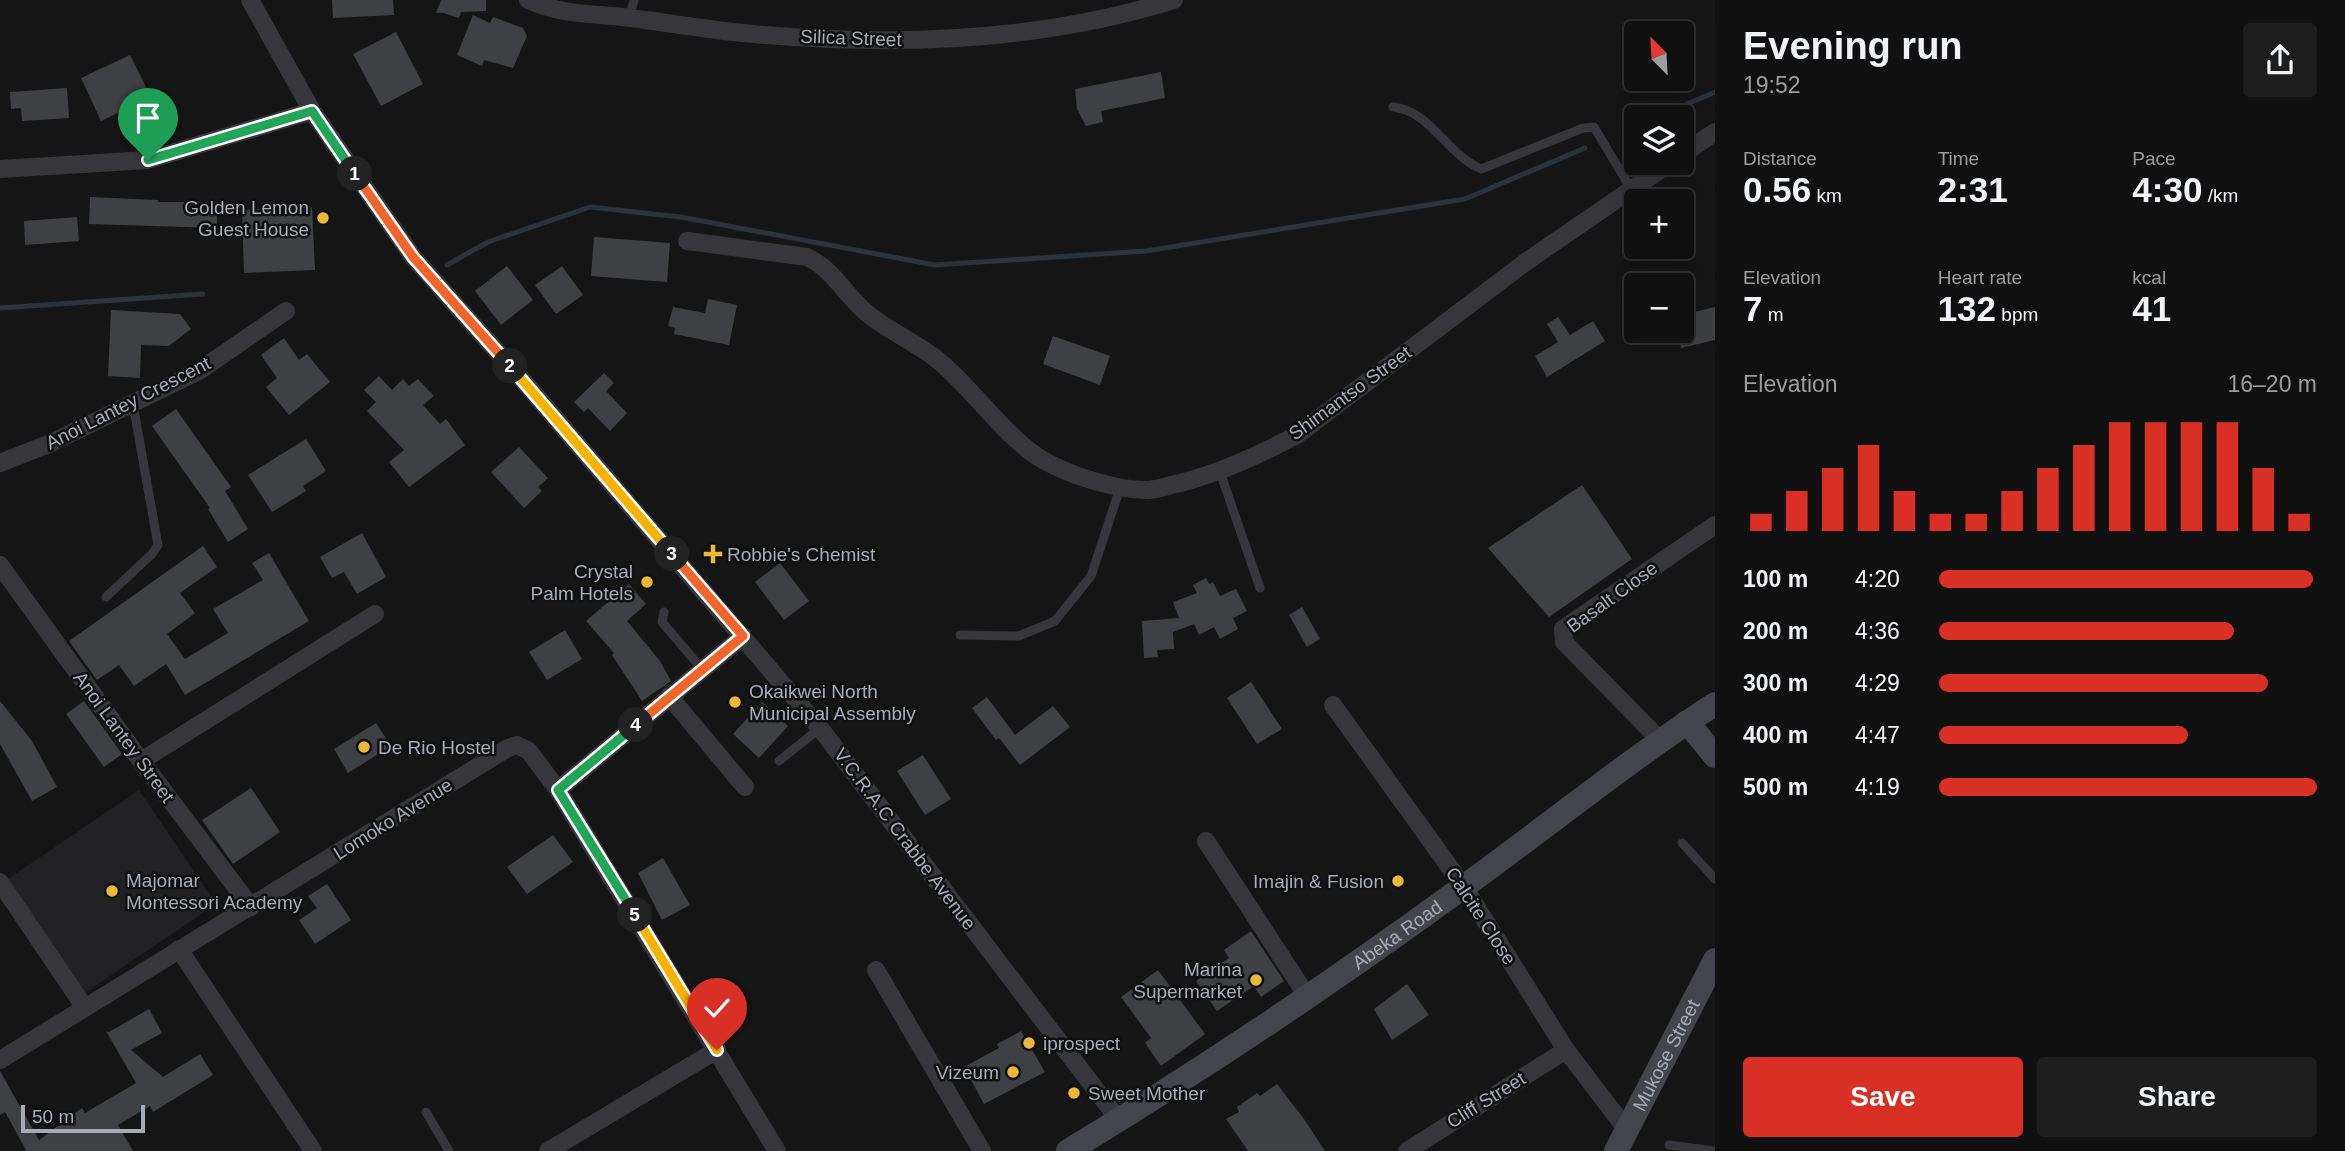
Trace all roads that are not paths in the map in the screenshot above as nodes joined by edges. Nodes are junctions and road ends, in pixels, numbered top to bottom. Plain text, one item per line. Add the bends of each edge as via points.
1 (250, 0) edge
2 (527, 0) edge
3 (1174, 0) edge
4 (631, 9) edge
5 (1393, 107) dead end
6 (312, 111) junction
7 (1715, 132) edge
8 (1694, 147) edge
9 (0, 169) edge
10 (1652, 175) edge
11 (1631, 189) joint
12 (1624, 194) edge
13 (687, 241) dead end
14 (286, 311) dead end
15 (133, 404) junction
16 (0, 463) edge
17 (1220, 472) junction
18 (1120, 488) junction
19 (1715, 525) edge
20 (0, 565) edge
21 (1260, 588) dead end
22 (106, 597) dead end
23 (664, 612) dead end
24 (376, 614) dead end
25 (960, 635) dead end
26 (743, 636) junction
27 (702, 669) junction
28 (669, 696) junction
29 (1715, 704) edge
30 (1333, 705) dead end
31 (1687, 722) junction
32 (820, 728) junction
33 (1661, 741) junction
34 (1715, 756) edge
35 (141, 761) junction
36 (779, 761) dead end
37 (745, 787) dead end
38 (558, 790) junction
39 (1206, 841) dead end
40 (1682, 843) dead end
41 (1715, 879) edge
42 (0, 882) edge
43 (1464, 887) junction
44 (251, 907) junction
45 (179, 949) junction
46 (1715, 960) edge
47 (876, 970) dead end
48 (1307, 996) junction
49 (85, 1008) junction
50 (717, 1050) junction
51 (1566, 1050) junction
52 (0, 1060) edge
53 (426, 1112) dead end
54 (1119, 1120) junction
55 (1621, 1140) edge
56 (1670, 1145) dead end
57 (313, 1151) edge
58 (449, 1151) edge
59 (548, 1151) edge
60 (777, 1151) edge
61 (982, 1151) edge
62 (1068, 1151) edge
63 (1407, 1151) edge
64 (1715, 1151) edge

1 - 6 street, V.C.R.A.C Crabbe Avenue
2 - 4 street, Silica Street via 550,10
3 - 4 street, Silica Street via 1079,24 890,41 745,33
5 - 11 lane via 1421,116 1444,143 1481,169 1594,127
6 - 9 street via 148,160
6 - 26 street, V.C.R.A.C Crabbe Avenue via 413,257
7 - 8 street
10 - 11 street, Shimantso Street
12 - 17 street, Shimantso Street via 1527,261 1297,435
13 - 18 street, Shimantso Street via 807,257 822,264 869,316 937,359 1038,457
14 - 15 street, Anoi Lantey Crescent via 199,371
15 - 16 street, Anoi Lantey Crescent
15 - 22 lane via 158,545
17 - 18 street, Shimantso Street via 1150,490
17 - 21 lane
18 - 25 lane via 1091,576 1055,621 1019,636
19 - 33 street, Basalt Close via 1563,629 1564,642
20 - 35 street, Anoi Lantey Street
23 - 27 lane via 662,622
24 - 35 street
26 - 27 street
26 - 32 street, V.C.R.A.C Crabbe Avenue
27 - 28 street
28 - 37 street
28 - 38 street
29 - 31 street, Abeka Road
30 - 43 street, Calcite Close
31 - 33 street, Abeka Road
31 - 34 street
32 - 36 lane
32 - 54 street, V.C.R.A.C Crabbe Avenue
33 - 43 street, Abeka Road
35 - 44 street, Anoi Lantey Street
38 - 44 street, Lomoko Avenue via 529,751 517,745 508,748
38 - 50 street, Lomoko Avenue
39 - 48 street
40 - 41 lane
42 - 49 street
43 - 48 street, Abeka Road
43 - 51 street, Calcite Close
44 - 45 street, Lomoko Avenue
45 - 49 street, Lomoko Avenue
45 - 57 street
46 - 55 street, Mukose Street
47 - 61 street
48 - 54 street, Abeka Road
49 - 52 street, Lomoko Avenue
50 - 59 street
50 - 60 street, Lomoko Avenue
51 - 55 street, Calcite Close
51 - 63 street, Cliff Street
53 - 58 lane
54 - 62 street, Abeka Road
56 - 64 lane

